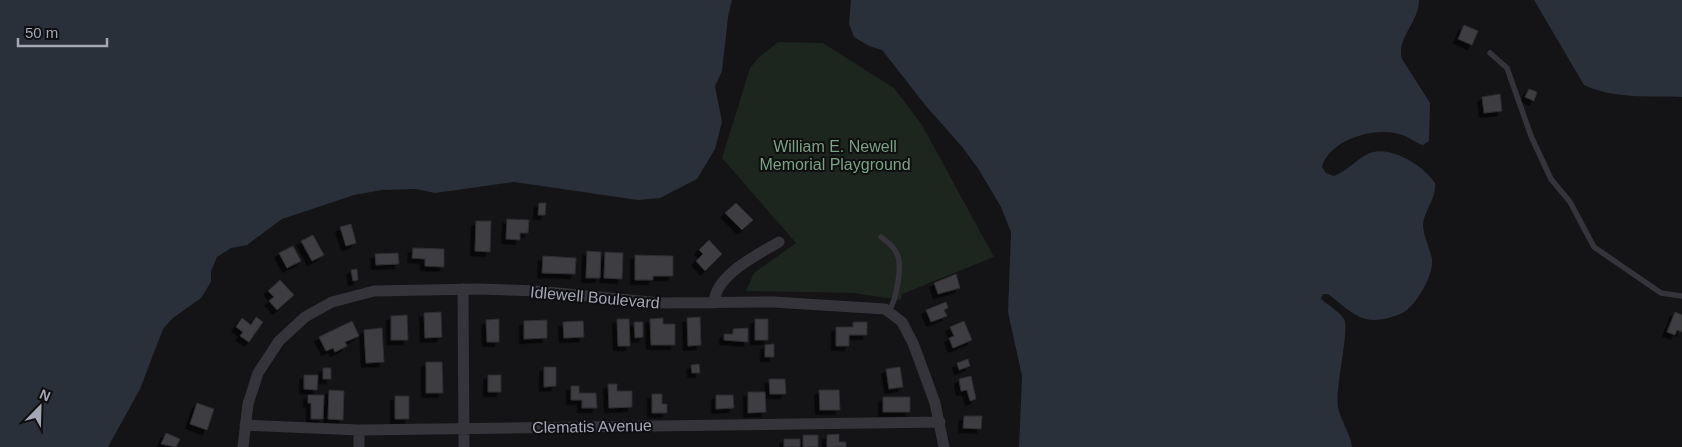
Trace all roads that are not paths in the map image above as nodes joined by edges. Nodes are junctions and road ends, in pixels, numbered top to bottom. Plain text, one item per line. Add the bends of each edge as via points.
1 (1490, 54) dead end
2 (881, 237) dead end
3 (778, 242) dead end
4 (462, 289) junction
5 (1682, 296) edge
6 (714, 303) junction
7 (889, 311) junction
8 (940, 422) junction
9 (245, 425) junction
10 (464, 428) junction
11 (359, 430) junction
12 (243, 447) edge
13 (359, 447) edge
14 (464, 447) edge
15 (944, 447) edge

1 - 5 lane via 1507,68 1530,136 1551,179 1570,202 1594,247 1661,293
2 - 7 lane via 894,248 899,258 895,296
3 - 6 street via 732,272 718,289
4 - 6 street, Idlewell Boulevard via 530,291 660,303
4 - 9 street, Idlewell Boulevard via 374,291 339,299 319,308 292,328 268,356 251,392
4 - 10 street
6 - 7 street, Idlewell Boulevard via 774,302 872,307
7 - 8 street via 902,322 913,343
8 - 10 street, Clematis Avenue
8 - 15 street
9 - 11 street, Clematis Avenue
9 - 12 street, Idlewell Boulevard
10 - 11 street, Clematis Avenue
10 - 14 street
11 - 13 street

